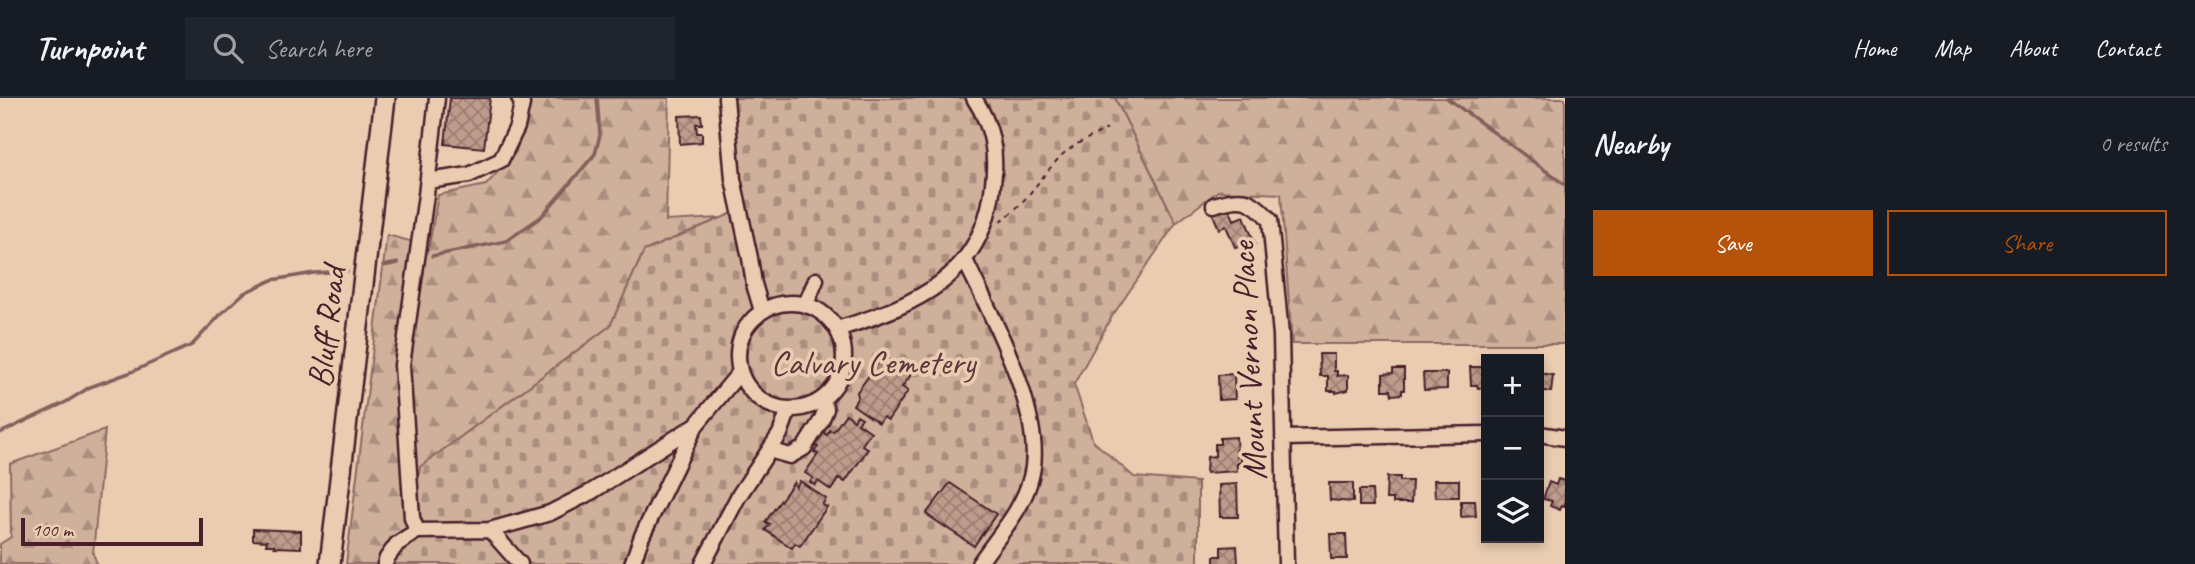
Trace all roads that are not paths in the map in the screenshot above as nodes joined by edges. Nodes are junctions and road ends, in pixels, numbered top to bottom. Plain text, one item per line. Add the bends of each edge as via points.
1 (385, 98) edge
2 (437, 98) edge
3 (519, 98) edge
4 (726, 98) edge
5 (974, 98) edge
6 (428, 181) junction
7 (1214, 205) dead end
8 (965, 260) junction
9 (816, 280) dead end
10 (806, 304) junction
11 (762, 311) junction
12 (837, 329) junction
13 (740, 372) junction
14 (822, 399) junction
15 (789, 409) junction
16 (696, 425) junction
17 (1481, 434) edge
18 (1544, 435) edge
19 (1283, 438) junction
20 (1565, 438) edge
21 (769, 450) junction
22 (490, 530) junction
23 (416, 531) junction
24 (330, 564) edge
25 (385, 564) edge
26 (520, 564) edge
27 (632, 564) edge
28 (702, 564) edge
29 (979, 564) edge
30 (1286, 564) edge

1 - 24 main road, Bluff Road
2 - 6 street
3 - 6 street via 517,127 501,160 469,175
4 - 11 street via 733,179
5 - 8 street via 993,138 996,162 983,233
6 - 23 street via 402,365
7 - 19 street, Mount Vernon Place via 1250,200 1270,220 1281,335
8 - 12 street via 913,301
8 - 29 street via 1001,336 1031,423 1034,445 1032,476 1024,498
9 - 10 street
10 - 11 street via 791,302
10 - 12 street via 829,318
11 - 13 street via 741,337
12 - 14 street via 844,351 841,374
13 - 15 street via 764,402
13 - 16 street
14 - 15 street
14 - 21 street via 826,409 804,448 790,456
15 - 21 street
16 - 22 street via 592,492 550,513
16 - 27 street
17 - 19 street
18 - 20 street
19 - 30 street, Mount Vernon Place
21 - 28 street
22 - 23 street
22 - 26 street
23 - 25 street via 397,544

